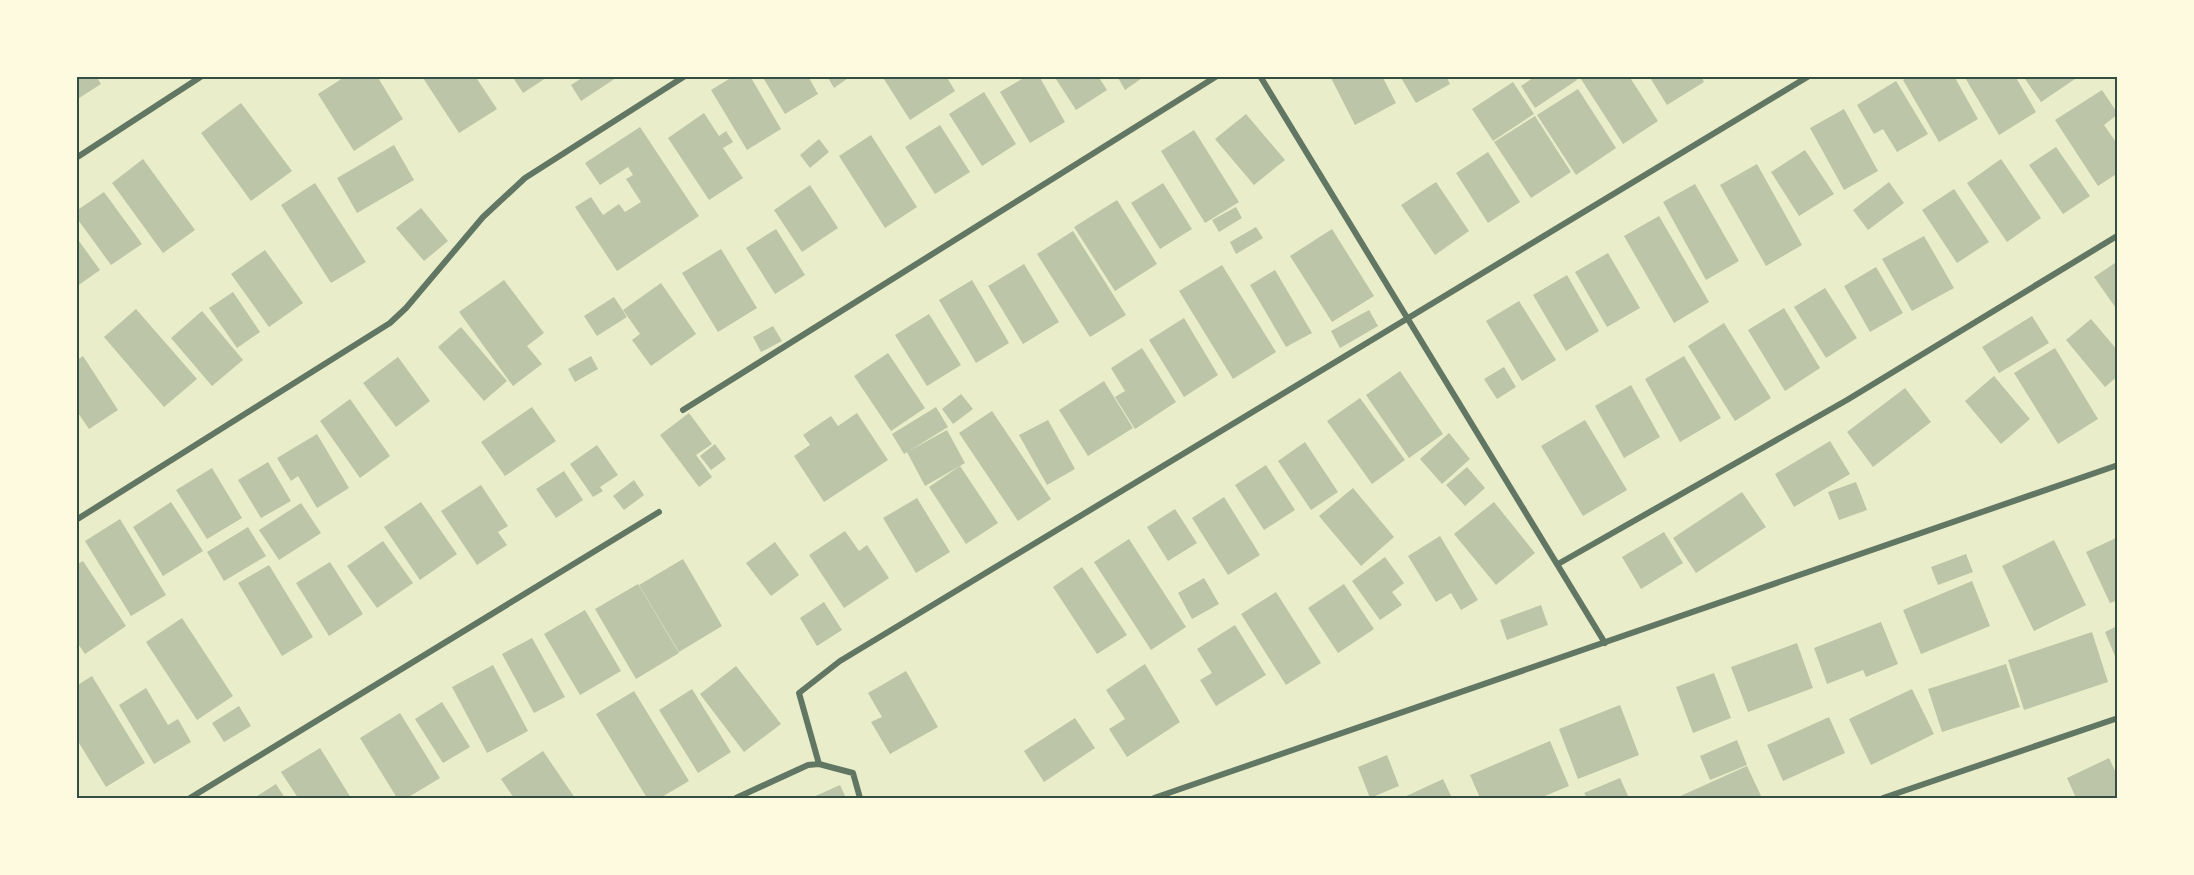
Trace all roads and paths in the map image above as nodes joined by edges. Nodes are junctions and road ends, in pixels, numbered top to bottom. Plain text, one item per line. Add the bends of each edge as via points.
1 (202, 76) edge
2 (685, 76) edge
3 (1217, 76) edge
4 (1260, 76) edge
5 (1809, 76) edge
6 (76, 158) edge
7 (2117, 236) edge
8 (1407, 317) junction
9 (683, 410) dead end
10 (2118, 465) edge
11 (659, 512) dead end
12 (76, 520) edge
13 (1558, 564) junction
14 (1605, 642) junction
15 (2118, 718) edge
16 (819, 764) junction
17 (190, 798) edge
18 (736, 798) edge
19 (860, 798) edge
20 (1154, 798) edge
21 (1883, 798) edge

1 - 6 street
2 - 12 street via 525,178 502,197 390,323
3 - 9 street
4 - 8 street
5 - 8 street
7 - 13 street via 1847,400
8 - 13 street
8 - 16 street via 832,667 799,693
10 - 14 street
11 - 17 street
13 - 14 street
14 - 20 street
15 - 21 street
16 - 18 street via 808,765
16 - 19 street via 853,773

